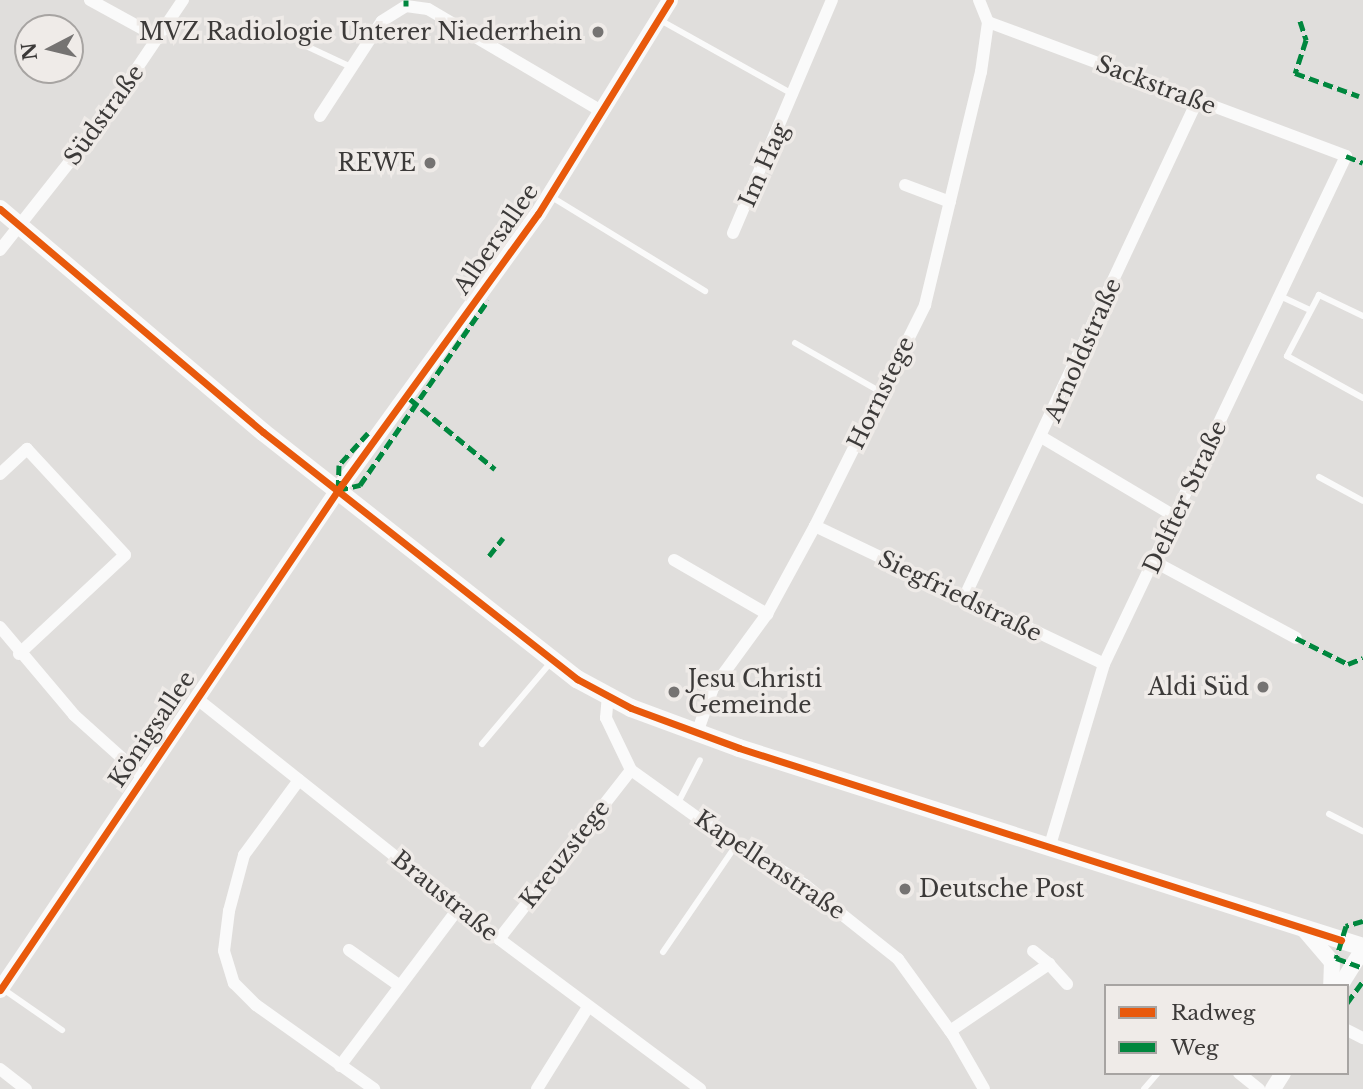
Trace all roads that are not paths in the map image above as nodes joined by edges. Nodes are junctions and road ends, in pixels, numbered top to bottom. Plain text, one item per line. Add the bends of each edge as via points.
1 (90, 0) edge
2 (183, 0) edge
3 (670, 0) edge
4 (832, 0) edge
5 (979, 0) edge
6 (658, 19) junction
7 (988, 22) junction
8 (159, 38) junction
9 (304, 45) dead end
10 (351, 67) junction
11 (794, 96) junction
12 (1197, 101) junction
13 (603, 112) junction
14 (320, 116) dead end
15 (1346, 156) joint
16 (905, 185) dead end
17 (550, 196) junction
18 (950, 202) junction
19 (0, 209) edge
20 (20, 226) junction
21 (733, 233) dead end
22 (0, 250) edge
23 (705, 291) dead end
24 (1280, 296) junction
25 (1310, 310) junction
26 (1363, 316) edge
27 (794, 343) dead end
28 (881, 392) junction
29 (1363, 398) edge
30 (1043, 438) junction
31 (0, 474) edge
32 (1319, 477) dead end
33 (338, 490) junction
34 (1363, 500) edge
35 (1176, 517) junction
36 (815, 526) junction
37 (674, 560) dead end
38 (1155, 562) junction
39 (964, 598) junction
40 (767, 614) junction
41 (0, 627) edge
42 (1296, 638) dead end
43 (19, 654) junction
44 (553, 660) junction
45 (1104, 664) junction
46 (608, 695) junction
47 (196, 698) junction
48 (697, 733) junction
49 (482, 744) dead end
50 (700, 760) dead end
51 (631, 770) junction
52 (143, 778) junction
53 (299, 780) junction
54 (678, 803) junction
55 (1329, 814) dead end
56 (1363, 831) edge
57 (737, 844) junction
58 (1049, 848) junction
59 (460, 906) junction
60 (1302, 927) junction
61 (499, 939) junction
62 (1363, 948) edge
63 (349, 950) dead end
64 (1033, 951) dead end
65 (663, 952) dead end
66 (1049, 964) junction
67 (3, 982) edge
68 (1067, 984) dead end
69 (1331, 984) edge
70 (1341, 984) edge
71 (400, 986) junction
72 (588, 1007) junction
73 (62, 1030) dead end
74 (950, 1031) junction
75 (340, 1066) junction
76 (0, 1069) edge
77 (1156, 1075) edge
78 (1242, 1075) edge
79 (26, 1089) edge
80 (374, 1089) edge
81 (537, 1089) edge
82 (700, 1089) edge
83 (984, 1089) edge
84 (1144, 1089) edge
85 (1259, 1089) edge

1 - 8 street
2 - 8 street, Südstraße
3 - 6 street, Albersallee
4 - 11 street, Im Hag
5 - 7 street
6 - 11 lane, Im Hag via 729,55
6 - 13 street, Albersallee
7 - 12 street, Sackstraße
7 - 18 street, Hornstege via 982,72
8 - 20 street, Südstraße via 99,126
9 - 10 lane
10 - 13 street via 388,13 406,6 428,9
10 - 14 street
11 - 21 street, Im Hag
12 - 15 street, Sackstraße
12 - 30 street, Arnoldstraße
13 - 17 street, Albersallee
15 - 24 street, Delfter Straße
16 - 18 street
17 - 23 lane, Albersallee
17 - 33 street, Albersallee
18 - 28 street, Hornstege via 925,305
19 - 20 main road
20 - 22 street, Südstraße
20 - 33 main road
24 - 25 lane
24 - 35 street, Delfter Straße
25 - 26 lane via 1319,295
25 - 29 lane via 1287,356
27 - 28 lane
28 - 36 street, Hornstege
30 - 35 street
30 - 39 street, Arnoldstraße
31 - 43 street via 27,449 125,555
32 - 34 lane
33 - 44 main road
33 - 47 street, Königsallee
35 - 38 street, Delfter Straße
36 - 39 street, Siegfriedstraße
36 - 40 street, Hornstege
37 - 40 street
38 - 42 street
38 - 45 street, Delfter Straße
39 - 45 street, Siegfriedstraße
40 - 48 street, Hornstege via 713,688
41 - 43 street
43 - 52 street via 74,715
44 - 46 main road
44 - 49 lane
45 - 58 street, Delfter Straße
46 - 48 main road
46 - 51 street, Kapellenstraße via 606,718
47 - 52 street, Königsallee
47 - 53 street, Braustraße
48 - 58 main road
50 - 54 lane
51 - 54 street, Kapellenstraße
51 - 61 street, Kreuzstege
52 - 67 street, Königsallee
53 - 59 street, Braustraße
53 - 75 street via 244,855 224,951 234,983 256,1005
54 - 57 street, Kapellenstraße
55 - 56 lane
57 - 65 lane
57 - 74 street, Kapellenstraße via 858,924 898,959
58 - 60 main road
59 - 61 street, Braustraße
59 - 71 street
60 - 62 main road
60 - 69 street via 1332,962
61 - 72 street, Braustraße
62 - 70 street
63 - 71 street
64 - 66 street
66 - 68 street
66 - 74 street
67 - 73 lane
71 - 75 street
72 - 81 street
72 - 82 street, Braustraße
74 - 83 street, Kapellenstraße
75 - 80 street
76 - 79 street
77 - 84 lane
78 - 85 street

